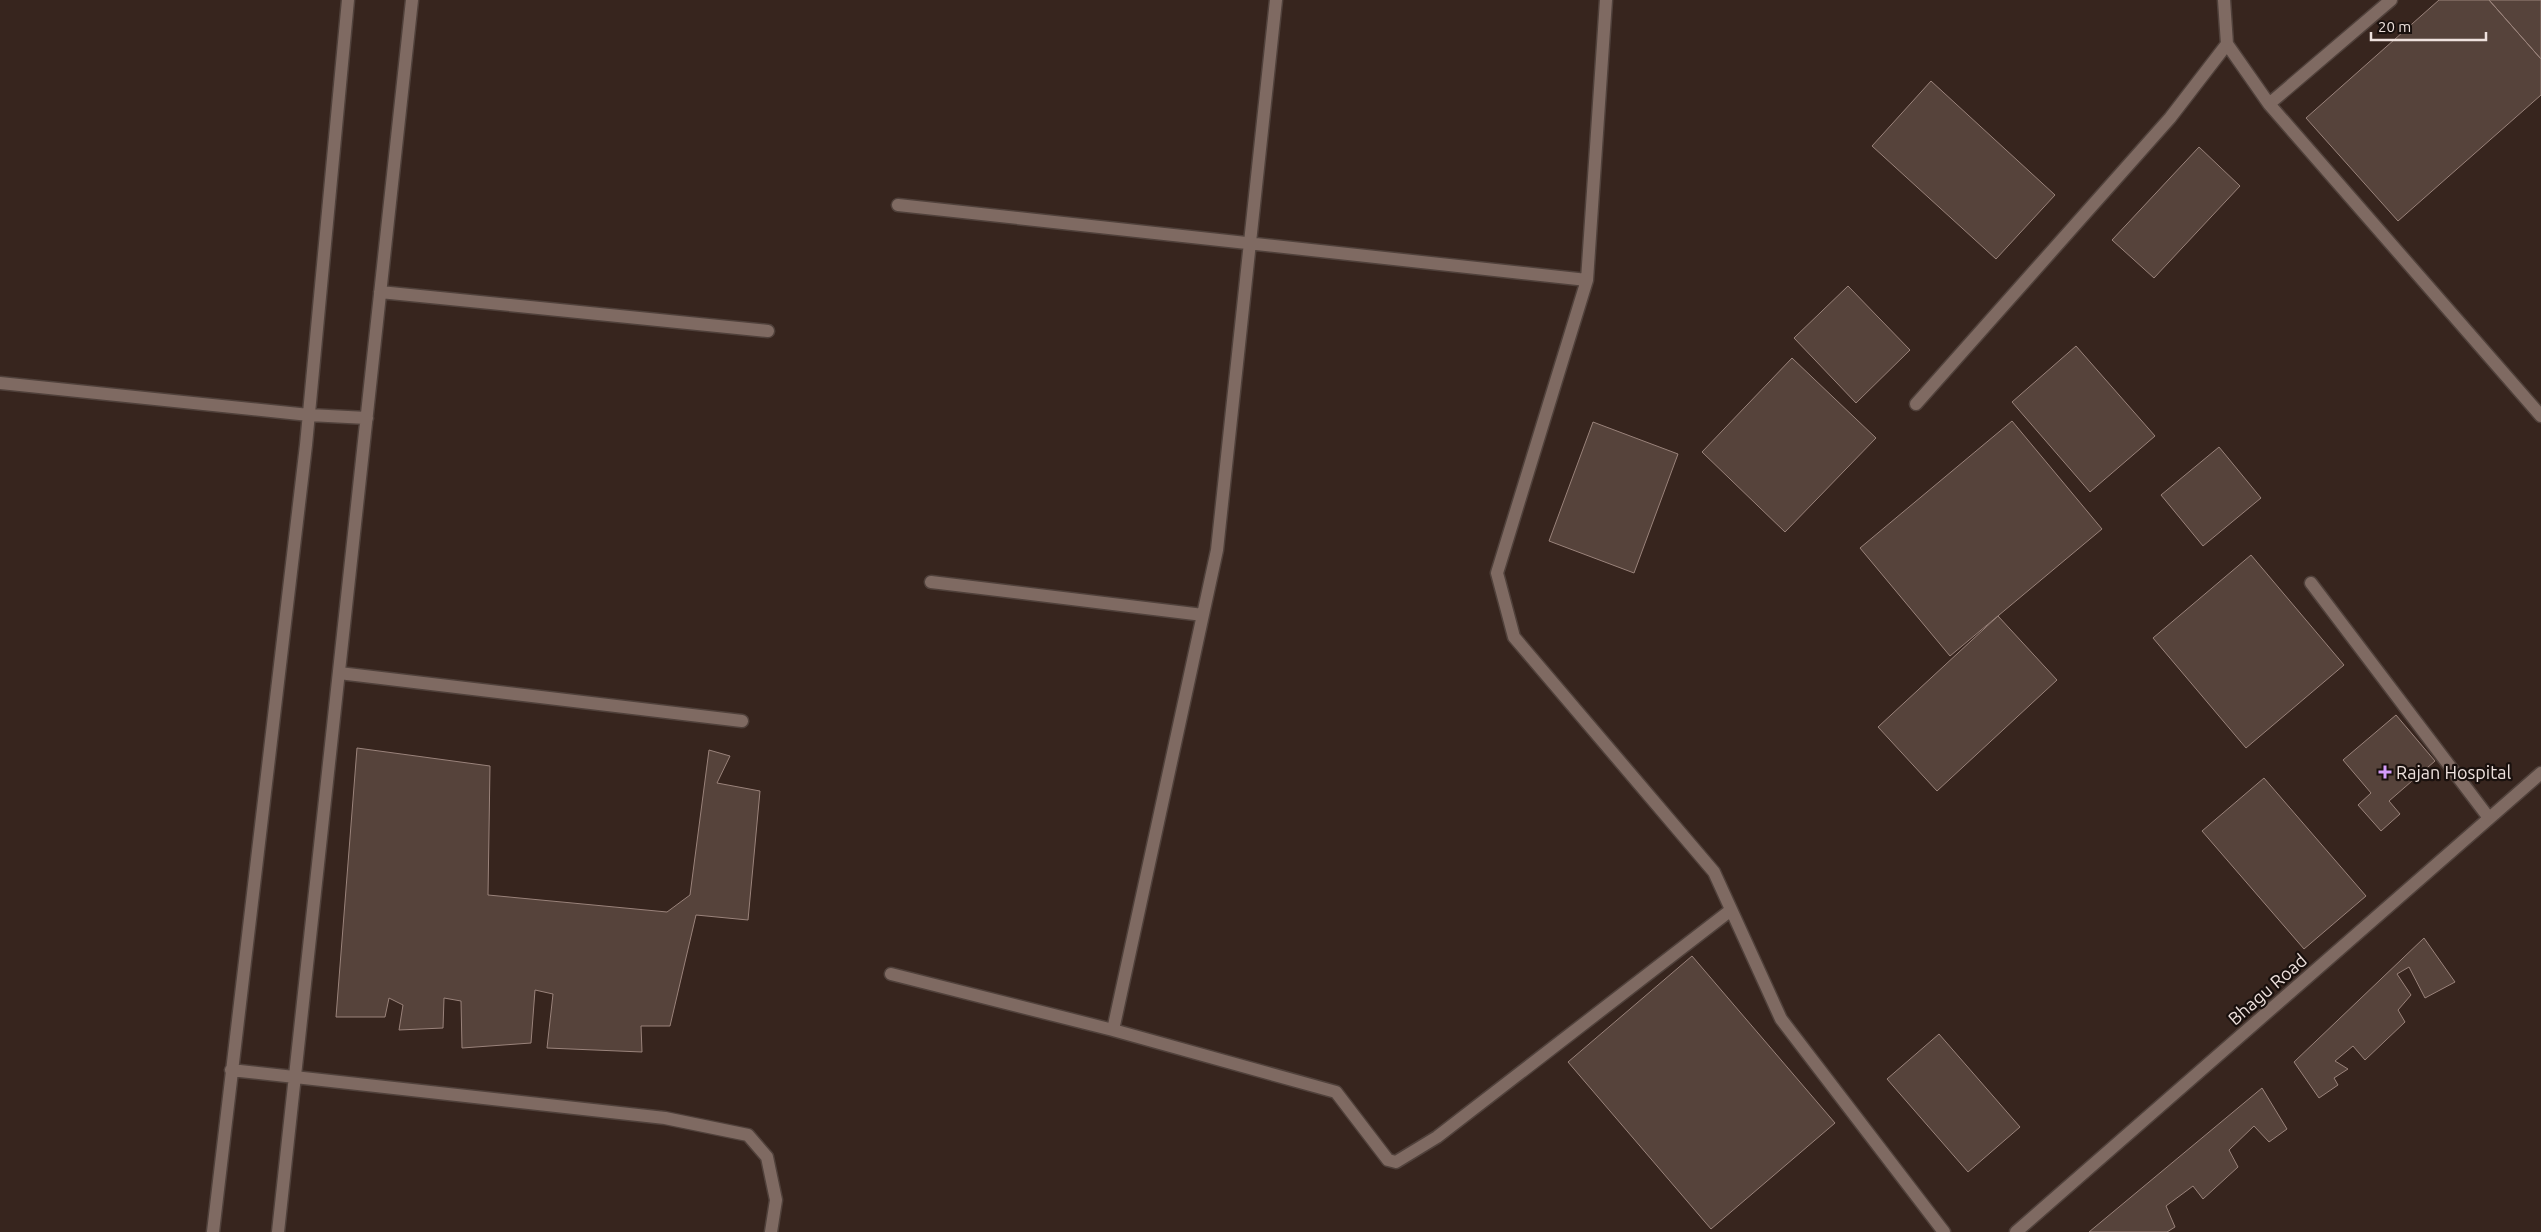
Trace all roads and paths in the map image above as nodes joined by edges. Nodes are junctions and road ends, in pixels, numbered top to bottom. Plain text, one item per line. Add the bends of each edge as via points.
1 (348, 0) edge
2 (412, 0) edge
3 (1276, 0) edge
4 (1606, 0) edge
5 (2224, 0) edge
6 (2391, 0) edge
7 (2227, 44) junction
8 (2269, 104) junction
9 (898, 205) dead end
10 (1251, 243) junction
11 (1587, 280) junction
12 (380, 292) junction
13 (768, 331) dead end
14 (0, 383) edge
15 (1916, 404) dead end
16 (309, 415) junction
17 (2541, 416) edge
18 (367, 418) junction
19 (930, 582) dead end
20 (2311, 583) dead end
21 (1204, 615) junction
22 (339, 673) junction
23 (742, 721) dead end
24 (2541, 773) edge
25 (2489, 818) junction
26 (1731, 910) junction
27 (891, 974) dead end
28 (1113, 1030) junction
29 (231, 1070) junction
30 (295, 1076) junction
31 (213, 1232) edge
32 (278, 1232) edge
33 (771, 1232) edge
34 (1944, 1232) edge
35 (2016, 1232) edge

1 - 16 street
2 - 12 street
3 - 10 street
4 - 11 street
5 - 7 street
6 - 8 street
7 - 8 street
7 - 15 street via 2170,118
8 - 17 street
9 - 10 street
10 - 11 street
10 - 21 street via 1217,550
11 - 26 street via 1497,573 1514,637 1714,872
12 - 13 street
12 - 18 street
14 - 16 street
16 - 18 street
16 - 29 street
18 - 22 street
19 - 21 street
20 - 25 street
21 - 28 street
22 - 23 street
22 - 30 street
24 - 25 street, Bhagu Road
25 - 35 street, Bhagu Road
26 - 28 street via 1437,1137 1396,1162 1388,1160 1336,1092
26 - 34 street via 1781,1019
27 - 28 street
29 - 30 street
29 - 31 street
30 - 32 street
30 - 33 street via 665,1118 748,1135 767,1157 776,1200

